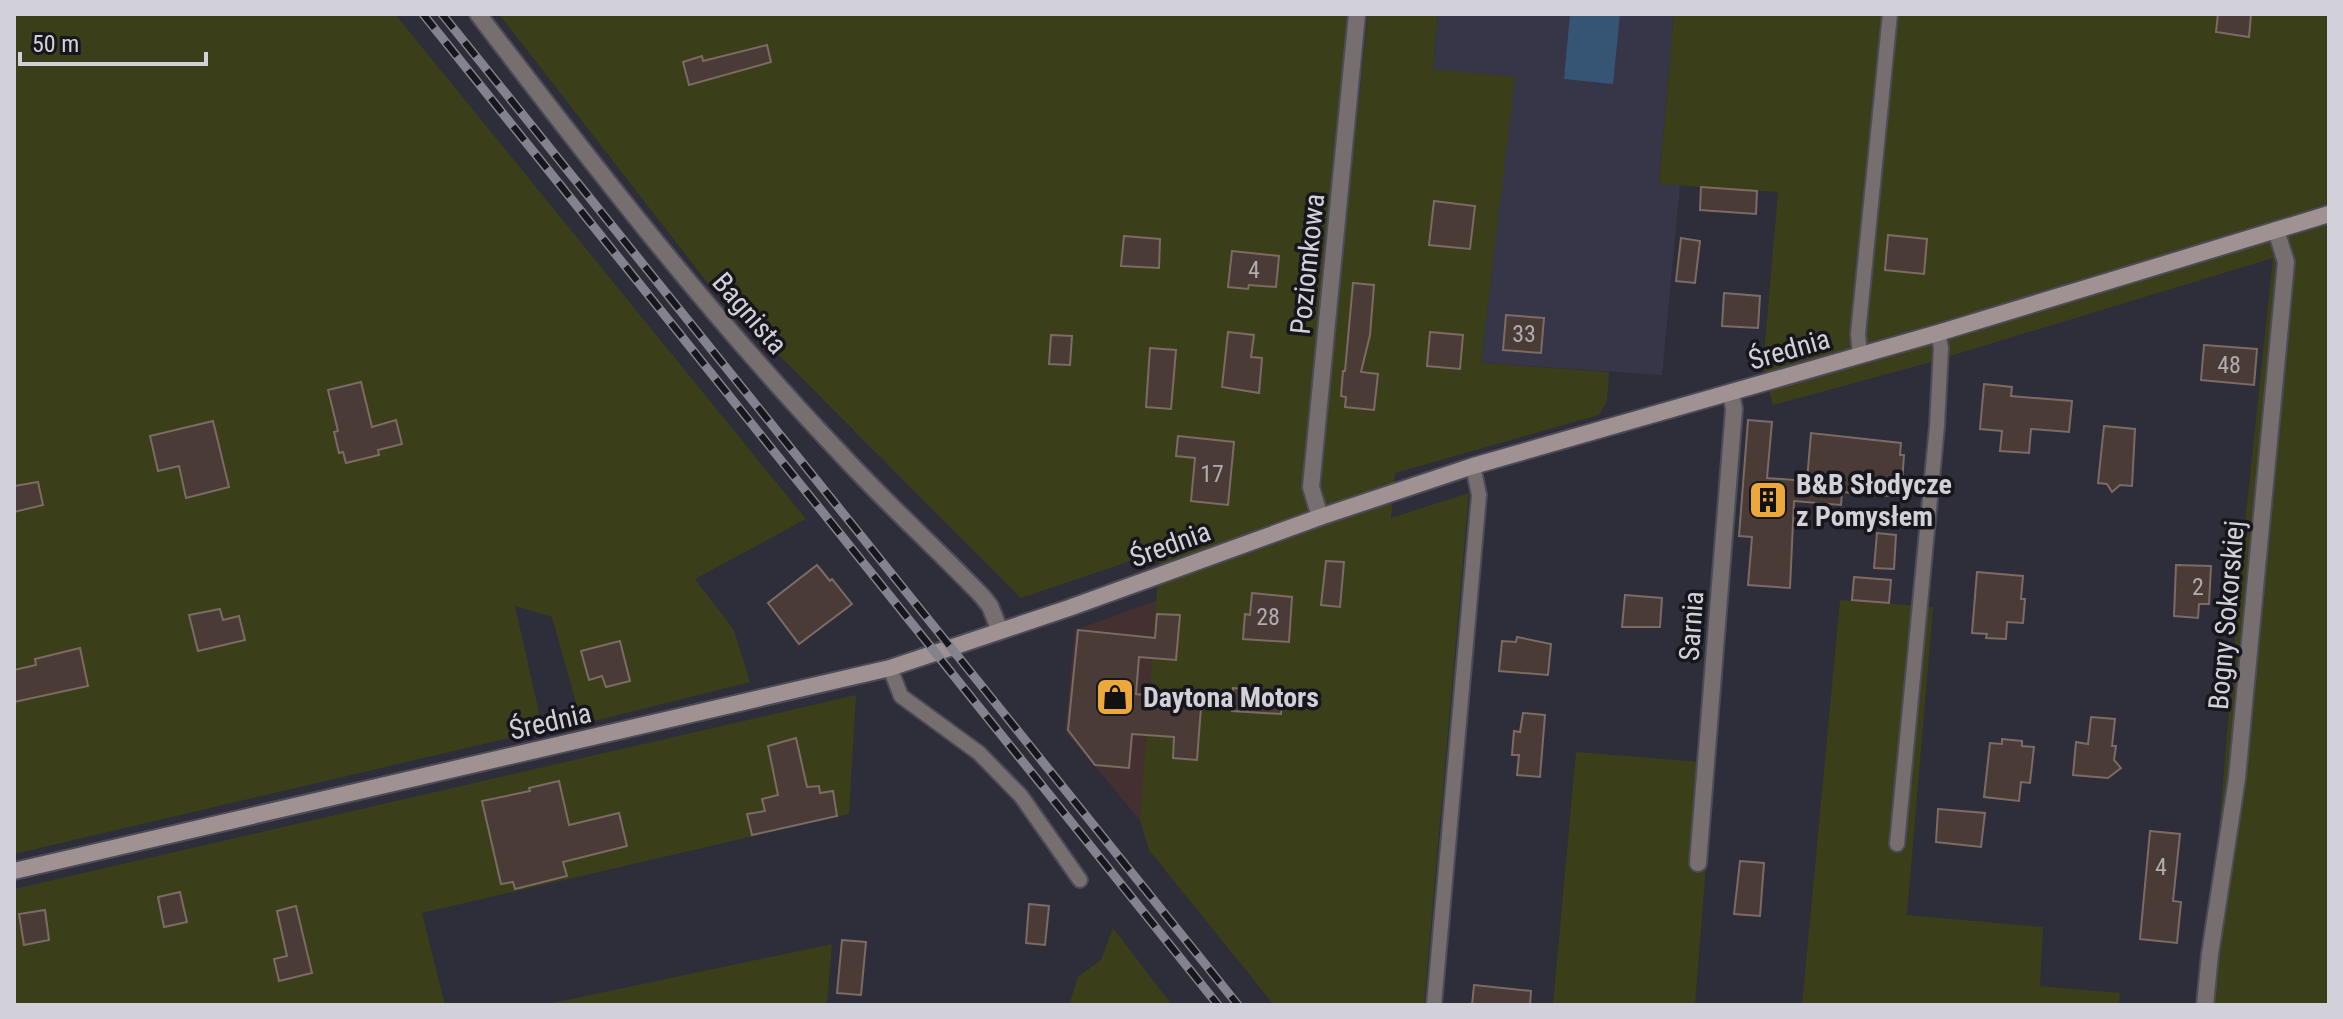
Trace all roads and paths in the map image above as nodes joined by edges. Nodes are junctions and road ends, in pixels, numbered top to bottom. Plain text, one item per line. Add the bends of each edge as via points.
1 (478, 14) edge
2 (1357, 14) edge
3 (1890, 14) edge
4 (2329, 214) edge
5 (2276, 230) junction
6 (1938, 333) junction
7 (1860, 356) junction
8 (1731, 393) junction
9 (1473, 466) junction
10 (1320, 517) junction
11 (1000, 631) junction
12 (890, 668) junction
13 (1897, 844) dead end
14 (1698, 863) dead end
15 (14, 871) edge
16 (1080, 880) dead end
17 (1434, 1005) edge
18 (2205, 1005) edge

1 - 11 street, Bagnista via 716,314 841,454 982,596
2 - 10 street, Poziomkowa via 1311,487
3 - 7 lane
4 - 5 street, Średnia
5 - 6 street, Średnia
5 - 18 street, Bogny Sokorskiej via 2286,262 2237,778
6 - 7 street, Średnia
6 - 13 lane via 1937,426
7 - 8 street, Średnia
8 - 9 street, Średnia
8 - 14 street, Sarnia via 1734,409
9 - 10 street, Średnia
9 - 17 lane via 1479,495
10 - 11 street, Średnia
11 - 12 street, Średnia
12 - 15 street, Średnia
12 - 16 lane via 901,696 979,753 1021,796

